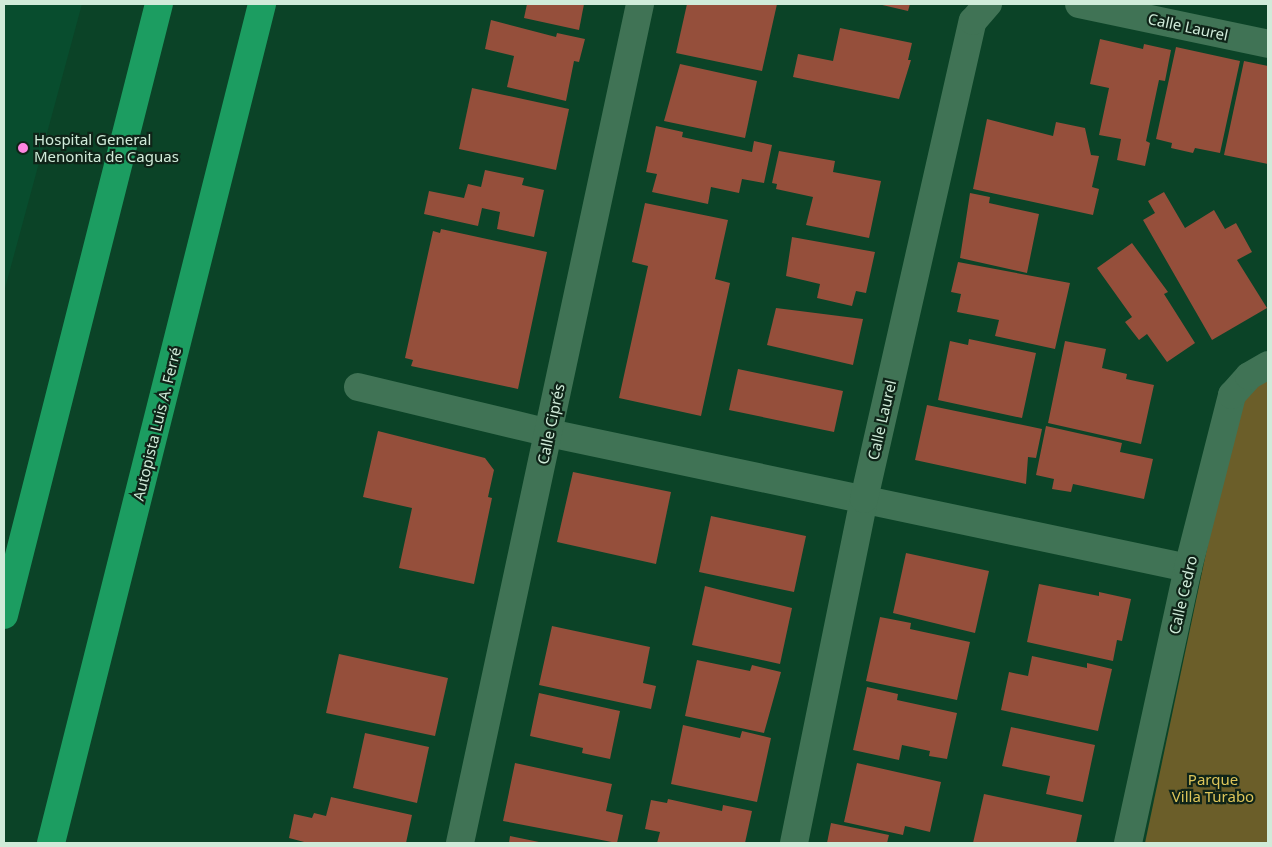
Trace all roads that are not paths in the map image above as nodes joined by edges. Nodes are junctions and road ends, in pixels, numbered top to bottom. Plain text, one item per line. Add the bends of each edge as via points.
1 (159, 4) edge
2 (262, 4) edge
3 (640, 4) edge
4 (988, 4) edge
5 (1079, 4) edge
6 (1268, 44) edge
7 (1268, 365) edge
8 (358, 387) dead end
9 (549, 433) junction
10 (864, 499) junction
11 (1188, 568) junction
12 (4, 615) edge
13 (55, 835) edge
14 (460, 843) edge
15 (794, 843) edge
16 (1128, 843) edge

1 - 12 highway
2 - 13 highway, Autopista Luis A. Ferré
3 - 9 street, Calle Ciprés
4 - 10 street, Calle Laurel via 973,21
5 - 6 street, Calle Laurel
7 - 11 street, Calle Cedro via 1249,376 1232,394
8 - 9 street
9 - 10 street
9 - 14 street, Calle Ciprés
10 - 11 street
10 - 15 street, Calle Laurel
11 - 16 street, Calle Cedro

